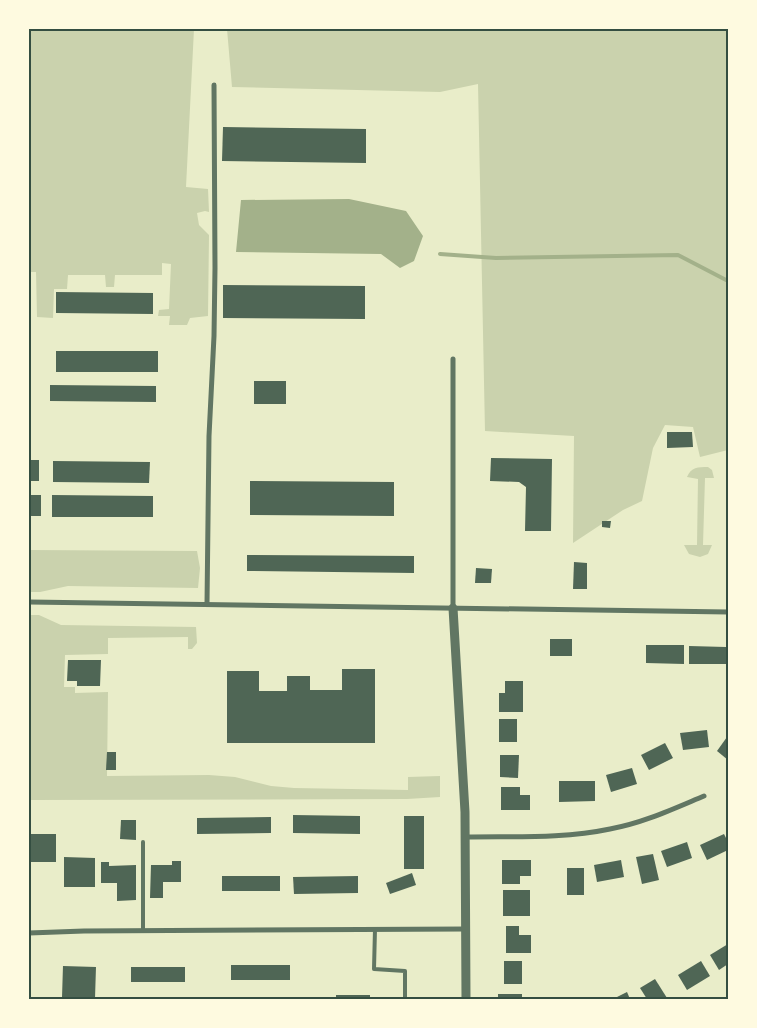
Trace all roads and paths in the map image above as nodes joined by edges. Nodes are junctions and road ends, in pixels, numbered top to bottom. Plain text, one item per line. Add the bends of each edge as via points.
1 (214, 85) dead end
2 (453, 359) dead end
3 (29, 602) edge
4 (207, 604) junction
5 (452, 608) junction
6 (728, 612) edge
7 (704, 796) dead end
8 (466, 837) junction
9 (143, 842) dead end
10 (374, 929) junction
11 (466, 929) junction
12 (143, 931) junction
13 (29, 933) edge
14 (405, 999) edge
15 (466, 999) edge

1 - 4 street via 215,268 208,456
2 - 5 street
3 - 4 street
4 - 5 street
5 - 6 street
5 - 8 street
7 - 8 street via 636,823 610,829 575,834
8 - 11 street
9 - 12 lane
10 - 11 street
10 - 12 street
10 - 14 lane via 374,969 404,970
11 - 15 street
12 - 13 street

